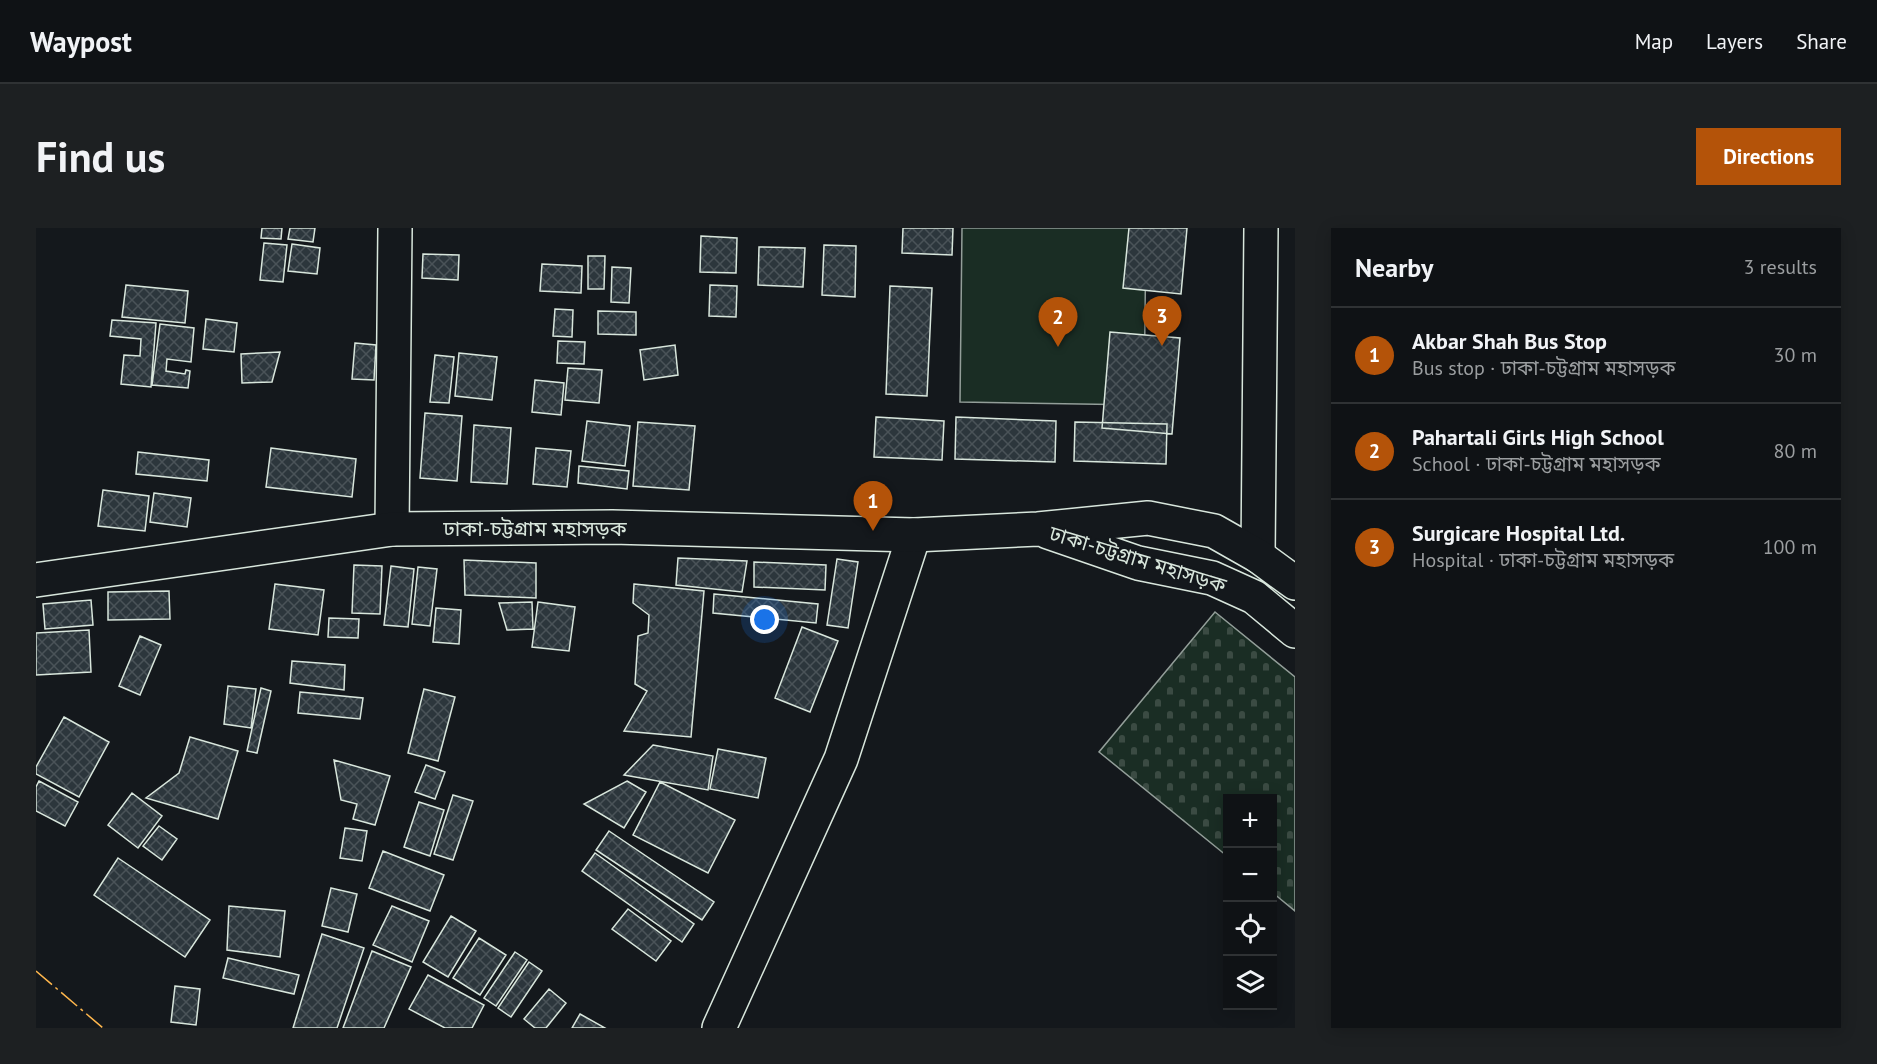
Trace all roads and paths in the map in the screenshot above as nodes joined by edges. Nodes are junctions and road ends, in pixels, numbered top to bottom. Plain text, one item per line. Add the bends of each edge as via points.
1 (395, 228) edge
2 (1261, 228) edge
3 (392, 529) junction
4 (1038, 529) junction
5 (914, 535) junction
6 (1258, 556) junction
7 (36, 580) edge
8 (1295, 583) edge
9 (1295, 632) edge
10 (719, 1028) edge

1 - 3 main road
2 - 6 main road
3 - 5 main road, ঢাকা-চট্টগ্রাম মহাসড়ক via 612,527
3 - 7 main road, ঢাকা-চট্টগ্রাম মহাসড়ক
4 - 5 main road, ঢাকা-চট্টগ্রাম মহাসড়ক
4 - 6 main road, ঢাকা-চট্টগ্রাম মহাসড়ক via 1148,518 1214,531
4 - 9 main road, ঢাকা-চট্টগ্রাম মহাসড়ক via 1138,563 1212,578 1254,597
5 - 10 main road via 841,759
6 - 8 main road, ঢাকা-চট্টগ্রাম মহাসড়ক

